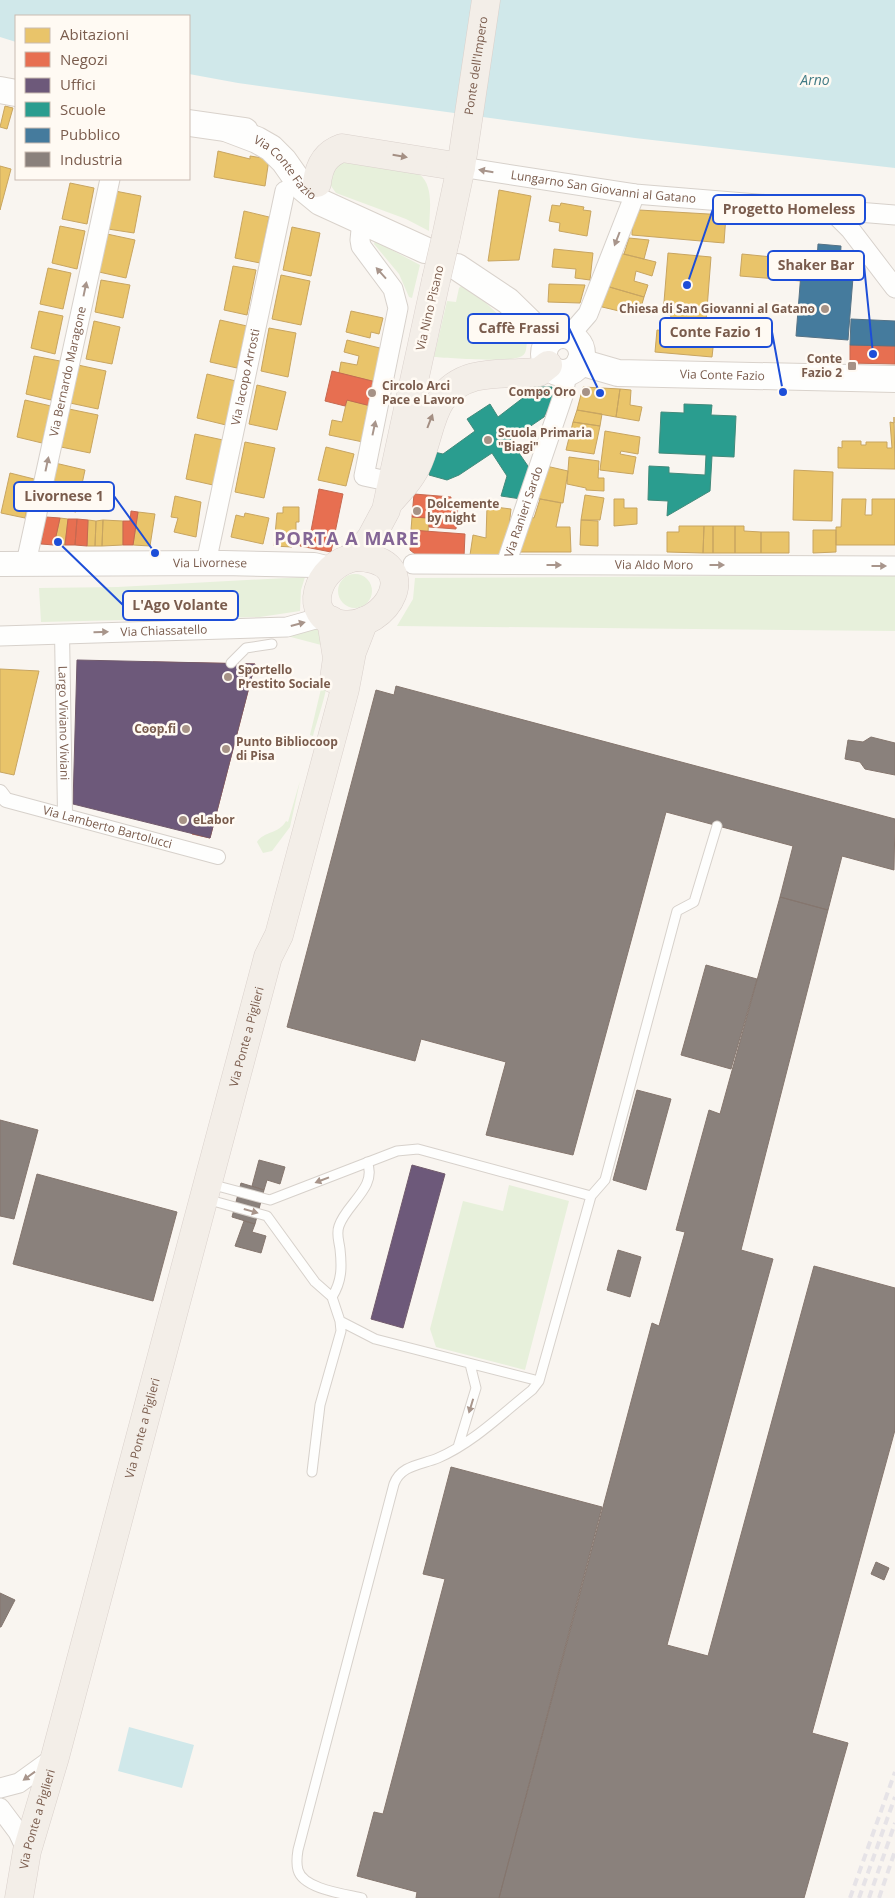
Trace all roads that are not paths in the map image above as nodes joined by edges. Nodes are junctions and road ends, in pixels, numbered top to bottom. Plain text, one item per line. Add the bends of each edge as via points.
1 (486, 0) edge
2 (0, 90) edge
3 (15, 93) edge
4 (190, 123) edge
5 (228, 129) junction
6 (467, 133) joint
7 (461, 167) junction
8 (110, 180) edge
9 (317, 183) junction
10 (285, 191) dead end
11 (635, 194) junction
12 (831, 210) junction
13 (351, 214) junction
14 (895, 215) edge
15 (436, 244) junction
16 (447, 274) junction
17 (895, 288) edge
18 (562, 356) junction
19 (895, 380) edge
20 (389, 499) junction
21 (356, 557) junction
22 (26, 563) junction
23 (206, 563) junction
24 (0, 564) edge
25 (506, 564) junction
26 (401, 565) junction
27 (895, 566) edge
28 (330, 569) junction
29 (328, 618) junction
30 (364, 621) junction
31 (62, 632) junction
32 (0, 636) edge
33 (272, 641) junction
34 (231, 663) dead end
35 (0, 792) edge
36 (65, 814) junction
37 (717, 826) dead end
38 (218, 857) dead end
39 (268, 957) junction
40 (367, 1162) junction
41 (205, 1191) junction
42 (591, 1196) junction
43 (332, 1297) junction
44 (340, 1321) junction
45 (470, 1364) junction
46 (539, 1381) junction
47 (458, 1447) junction
48 (312, 1472) dead end
49 (55, 1757) junction
50 (0, 1788) edge
51 (0, 1808) edge
52 (27, 1851) junction
53 (19, 1898) edge
54 (362, 1898) edge

1 - 6 main road, Ponte dell'Impero
2 - 3 main road
4 - 5 main road
5 - 9 main road, Via Conte Fazio via 272,136 292,146
5 - 13 main road, Via Conte Fazio via 271,148 307,192 320,202
6 - 7 main road, Via Nino Pisano
9 -> 7 main road via 321,164 342,148
11 -> 7 street, Lungarno San Giovanni al Gatano
7 - 15 main road, Via Nino Pisano
22 -> 8 street, Via Bernardo Maragone
9 - 13 main road, Via Conte Fazio via 327,198
10 - 23 street, Via Iacopo Arrosti
11 - 12 street, Lungarno San Giovanni al Gatano
11 -> 18 street via 588,314
12 - 14 street, Lungarno San Giovanni al Gatano
12 - 17 street via 850,229
13 - 15 main road, Via Conte Fazio
20 -> 13 street via 364,476 398,308 393,289 361,246
15 - 16 main road, Via Nino Pisano, bridge
16 - 18 main road, Via Conte Fazio via 508,300
16 - 20 main road, Via Nino Pisano
18 - 19 main road, Via Conte Fazio via 618,373
20 -> 18 main road via 416,468 430,420 452,389 475,377 539,372
18 - 25 street, Via Ranieri Sardo via 565,391
20 - 21 main road, Via Nino Pisano via 371,538
20 - 26 main road, Via Nino Pisano
21 - 26 main road
21 - 28 main road
22 - 23 street, Via Livornese
22 - 24 street, Via Livornese
23 - 28 street, Via Livornese
25 - 26 street, Via Aldo Moro
25 -> 27 street, Via Aldo Moro
26 - 30 main road via 392,594 380,611
28 - 29 main road via 320,584 317,597 319,607
29 - 30 main road via 348,625
33 -> 29 street, Via Chiassatello via 287,627
29 - 39 main road, Via Ponte a Piglieri via 337,658 336,670 277,899 269,934
30 - 39 main road, Via Ponte a Piglieri via 352,652 343,698 279,935
31 - 32 street, Via Chiassatello
31 -> 33 street, Via Chiassatello
31 - 36 street, Largo Viviano Viviani
33 - 34 lane via 246,648
35 - 36 street, Via Lamberto Bartolucci via 6,800
36 - 38 street, Via Lamberto Bartolucci
37 - 42 lane via 694,902 678,911 605,1180
39 - 41 main road, Via Ponte a Piglieri
40 -> 41 lane via 270,1200
40 - 42 lane via 397,1151 418,1149
40 - 43 lane via 370,1167 368,1183 338,1228 341,1281
41 -> 43 lane via 267,1216 315,1282
41 - 49 main road, Via Ponte a Piglieri
42 - 46 lane
43 - 44 lane
44 - 45 lane via 375,1339
44 - 48 lane via 341,1331 316,1424
45 - 46 lane
45 -> 47 lane via 476,1388
46 - 47 lane via 532,1390
47 - 54 lane via 403,1470 394,1484 298,1850 298,1871 307,1882
49 -> 50 street via 19,1783
49 - 52 main road, Via Ponte a Piglieri
51 - 52 street
52 - 53 main road, Via Ponte a Piglieri

